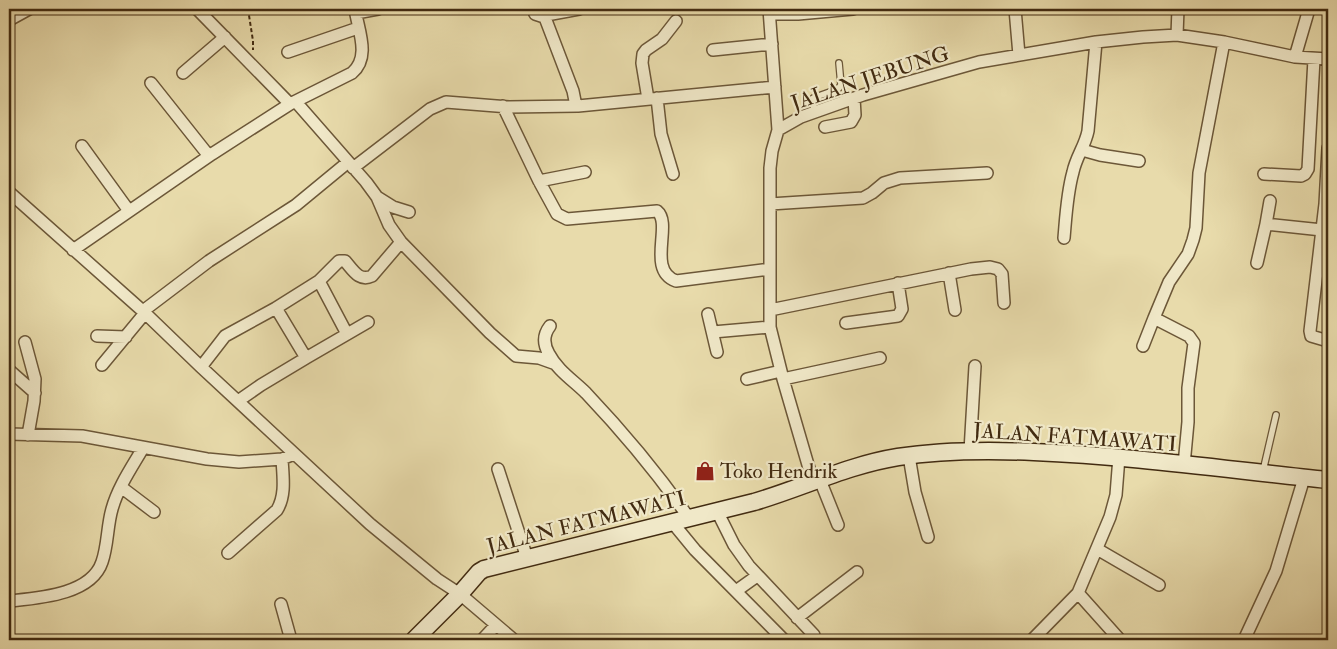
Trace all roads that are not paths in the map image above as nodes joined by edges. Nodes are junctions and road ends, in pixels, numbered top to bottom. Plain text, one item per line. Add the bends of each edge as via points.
1 (28, 9) edge
2 (197, 9) edge
3 (378, 9) edge
4 (533, 9) edge
5 (579, 9) edge
6 (853, 9) edge
7 (1015, 9) edge
8 (1178, 9) edge
9 (1309, 9) edge
10 (355, 11) edge
11 (769, 11) edge
12 (544, 15) junction
13 (9, 20) edge
14 (676, 21) dead end
15 (358, 28) junction
16 (1177, 35) junction
17 (225, 37) junction
18 (1096, 42) junction
19 (1224, 42) junction
20 (772, 44) junction
21 (713, 50) dead end
22 (288, 52) dead end
23 (1019, 55) junction
24 (1295, 57) junction
25 (1314, 59) junction
26 (1328, 59) edge
27 (839, 63) dead end
28 (183, 73) dead end
29 (151, 83) dead end
30 (775, 87) junction
31 (652, 98) junction
32 (854, 98) junction
33 (293, 103) junction
34 (503, 106) junction
35 (576, 106) junction
36 (814, 112) junction
37 (825, 127) dead end
38 (778, 130) junction
39 (82, 146) dead end
40 (1328, 148) edge
41 (1082, 150) junction
42 (209, 156) junction
43 (1139, 161) dead end
44 (350, 165) junction
45 (585, 172) dead end
46 (987, 173) dead end
47 (673, 174) dead end
48 (1264, 174) dead end
49 (539, 181) junction
50 (1327, 183) edge
51 (9, 192) edge
52 (377, 197) junction
53 (1270, 201) dead end
54 (22, 204) junction
55 (770, 204) junction
56 (9, 206) edge
57 (129, 211) junction
58 (409, 212) dead end
59 (1266, 224) junction
60 (1322, 230) junction
61 (1064, 238) dead end
62 (401, 242) junction
63 (73, 250) junction
64 (1257, 263) dead end
65 (770, 270) junction
66 (949, 273) junction
67 (319, 281) junction
68 (898, 283) junction
69 (1004, 304) dead end
70 (276, 308) junction
71 (770, 310) junction
72 (955, 310) dead end
73 (144, 312) junction
74 (708, 314) dead end
75 (1154, 318) junction
76 (368, 322) dead end
77 (846, 323) dead end
78 (550, 326) dead end
79 (770, 327) junction
80 (712, 332) junction
81 (348, 334) junction
82 (97, 336) dead end
83 (126, 337) junction
84 (1328, 341) edge
85 (25, 342) dead end
86 (1143, 346) dead end
87 (717, 352) dead end
88 (306, 358) junction
89 (880, 358) dead end
90 (553, 362) junction
91 (102, 365) dead end
92 (975, 366) dead end
93 (201, 367) junction
94 (9, 370) edge
95 (782, 375) junction
96 (747, 379) dead end
97 (34, 393) junction
98 (238, 402) junction
99 (1276, 415) dead end
100 (9, 434) edge
101 (28, 435) junction
102 (143, 448) junction
103 (970, 451) junction
104 (294, 454) junction
105 (909, 456) junction
106 (1119, 457) junction
107 (282, 459) junction
108 (1184, 465) junction
109 (498, 469) dead end
110 (1262, 474) junction
111 (1304, 478) junction
112 (1328, 480) edge
113 (816, 481) junction
114 (121, 487) junction
115 (717, 511) junction
116 (154, 512) dead end
117 (689, 518) junction
118 (672, 522) junction
119 (838, 525) dead end
120 (928, 537) dead end
121 (1097, 549) junction
122 (228, 553) dead end
123 (527, 558) junction
124 (857, 572) dead end
125 (757, 576) junction
126 (1159, 586) dead end
127 (736, 591) junction
128 (1078, 593) junction
129 (460, 594) junction
130 (9, 601) edge
131 (281, 604) dead end
132 (797, 618) junction
133 (496, 625) junction
134 (814, 635) dead end
135 (292, 640) edge
136 (414, 640) edge
137 (482, 640) edge
138 (514, 640) edge
139 (784, 640) edge
140 (1032, 640) edge
141 (1120, 640) edge
142 (1244, 640) edge

1 - 13 street
2 - 17 street
3 - 10 street
4 - 12 street via 537,16
5 - 12 street
6 - 11 street via 798,14
7 - 23 street
8 - 16 street
9 - 24 street
10 - 15 street
11 - 20 street
12 - 35 street
14 - 31 street via 662,39 643,54 642,63
15 - 22 street
15 - 33 street via 363,51 359,67
16 - 18 street, JALAN JEBUNG
16 - 19 street, JALAN JEBUNG
17 - 28 street
17 - 33 street
18 - 23 street, JALAN JEBUNG
18 - 41 street via 1088,131
19 - 24 street, JALAN JEBUNG
19 - 75 street via 1199,173 1193,240 1188,254 1169,282
20 - 21 street
20 - 30 street
23 - 32 street, JALAN JEBUNG via 979,62
24 - 25 street, JALAN JEBUNG
25 - 26 street, JALAN JEBUNG
25 - 48 street via 1308,170 1301,176
27 - 36 lane via 841,85 838,89 814,96
29 - 42 street
30 - 31 street
30 - 38 street
31 - 35 street
31 - 47 street
32 - 36 street, JALAN JEBUNG
32 - 37 street via 855,115 851,122
33 - 42 street
33 - 44 street
34 - 35 street
34 - 44 street via 438,104
34 - 49 street
36 - 38 street, JALAN JEBUNG
38 - 55 street, JALAN JEBUNG via 772,151
39 - 57 street
40 - 50 street
41 - 43 street
41 - 61 street via 1067,198
42 - 57 street
44 - 52 street
44 - 73 street via 296,205 209,261
45 - 49 street
46 - 55 street via 900,178 884,183 863,198
49 - 65 street via 557,214 567,219 659,213 662,217 661,259 663,269 671,279 681,281
50 - 60 street
51 - 54 street
52 - 58 street
52 - 62 street via 389,225
53 - 59 street
54 - 56 street
54 - 63 street
55 - 65 street, JALAN JEBUNG
57 - 63 street
59 - 60 street
59 - 64 street
60 - 84 street via 1310,331 1314,338
62 - 67 street via 369,278 360,277 343,260 336,262
62 - 90 street via 516,356
63 - 73 street
65 - 71 street, JALAN JEBUNG
66 - 68 street
66 - 69 street via 998,269 1002,274
66 - 72 street
67 - 70 street
67 - 81 street
68 - 71 street
68 - 77 street via 902,309 898,316
70 - 88 street
70 - 93 street via 225,336
71 - 79 street, JALAN JEBUNG
73 - 83 street
73 - 93 street
74 - 80 street
75 - 86 street
75 - 108 street via 1189,336 1194,343
76 - 81 street
78 - 90 street via 544,340
79 - 80 street
79 - 95 street, JALAN JEBUNG
80 - 87 street
81 - 88 street
82 - 83 street
83 - 91 street
85 - 97 street via 35,379
88 - 98 street
89 - 95 street
90 - 117 street via 627,438
92 - 103 street
93 - 98 street
94 - 97 street
95 - 96 street
95 - 113 street, JALAN JEBUNG
97 - 101 street
98 - 104 street
99 - 110 lane
100 - 101 street
101 - 102 street via 82,436
102 - 107 street via 239,462
102 - 114 street
103 - 105 street, JALAN FATMAWATI
103 - 106 street, JALAN FATMAWATI
104 - 107 street
104 - 129 street via 370,524
105 - 113 street, JALAN FATMAWATI via 878,460
105 - 120 street
106 - 108 street, JALAN FATMAWATI
106 - 121 street via 1116,495
107 - 122 street via 282,502
108 - 110 street, JALAN FATMAWATI
109 - 123 street
110 - 111 street, JALAN FATMAWATI
111 - 112 street, JALAN FATMAWATI
111 - 142 street via 1276,571
113 - 115 street, JALAN FATMAWATI via 783,494
113 - 119 street, JALAN JEBUNG
114 - 116 street
114 - 130 street via 111,512 102,562 91,578 76,588 48,597
115 - 117 street, JALAN FATMAWATI
115 - 125 street via 734,544
117 - 118 street, JALAN FATMAWATI
118 - 123 street, JALAN FATMAWATI
118 - 127 street
121 - 126 street
121 - 128 street
123 - 129 street, JALAN FATMAWATI via 484,569
124 - 132 street
125 - 127 street
125 - 132 street
127 - 139 street
128 - 140 street
128 - 141 street
129 - 133 street
129 - 136 street, JALAN FATMAWATI
131 - 135 street
132 - 134 street
133 - 137 street
133 - 138 street

